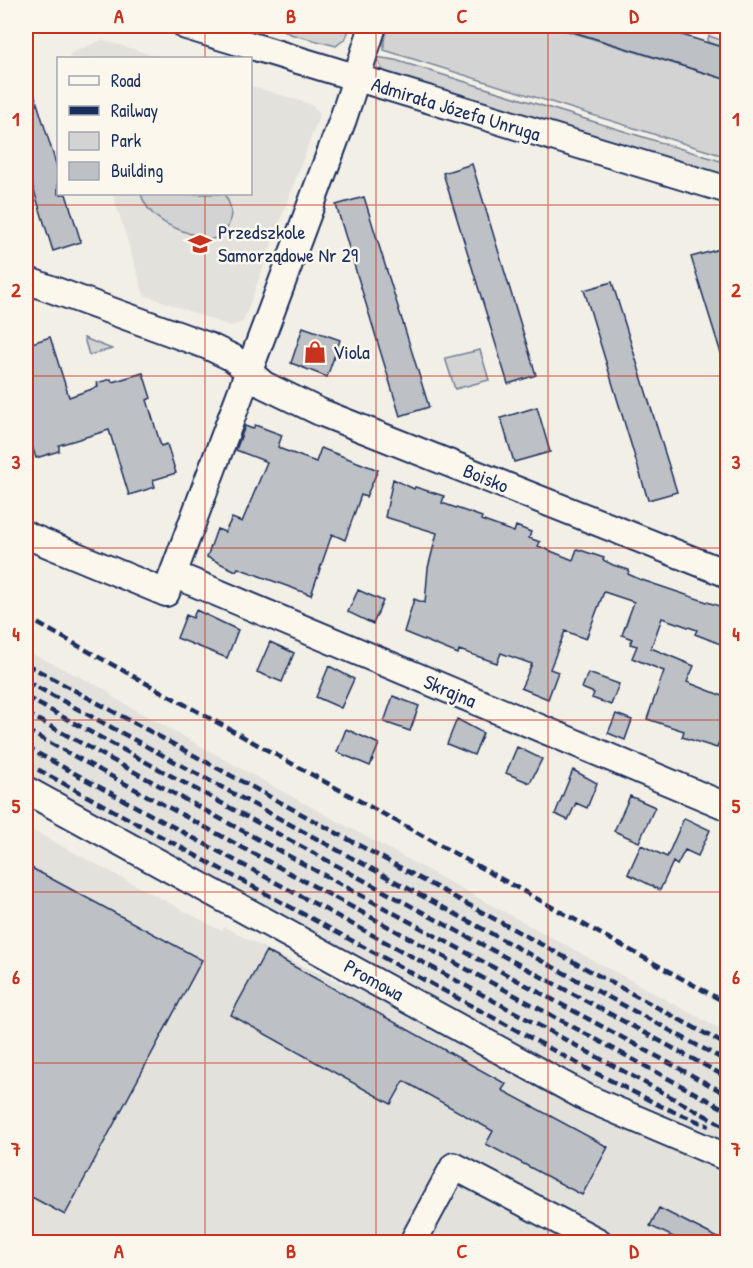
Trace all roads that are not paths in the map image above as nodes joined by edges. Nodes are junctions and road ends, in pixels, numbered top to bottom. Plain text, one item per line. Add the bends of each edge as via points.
1 (186, 26) edge
2 (373, 26) edge
3 (356, 79) junction
4 (728, 190) edge
5 (26, 280) edge
6 (250, 372) junction
7 (26, 535) edge
8 (173, 574) junction
9 (728, 574) edge
10 (26, 790) edge
11 (728, 807) edge
12 (728, 1158) edge
13 (412, 1242) edge
14 (599, 1242) edge

1 - 3 street, Admirała Józefa Unruga
2 - 3 street
3 - 4 street, Admirała Józefa Unruga
3 - 6 street
5 - 6 street, Boisko via 208,346
6 - 8 street
6 - 9 street, Boisko via 284,397
7 - 8 street via 166,593
8 - 11 street, Skrajna
10 - 12 street, Promowa via 588,1098
13 - 14 street via 454,1166

